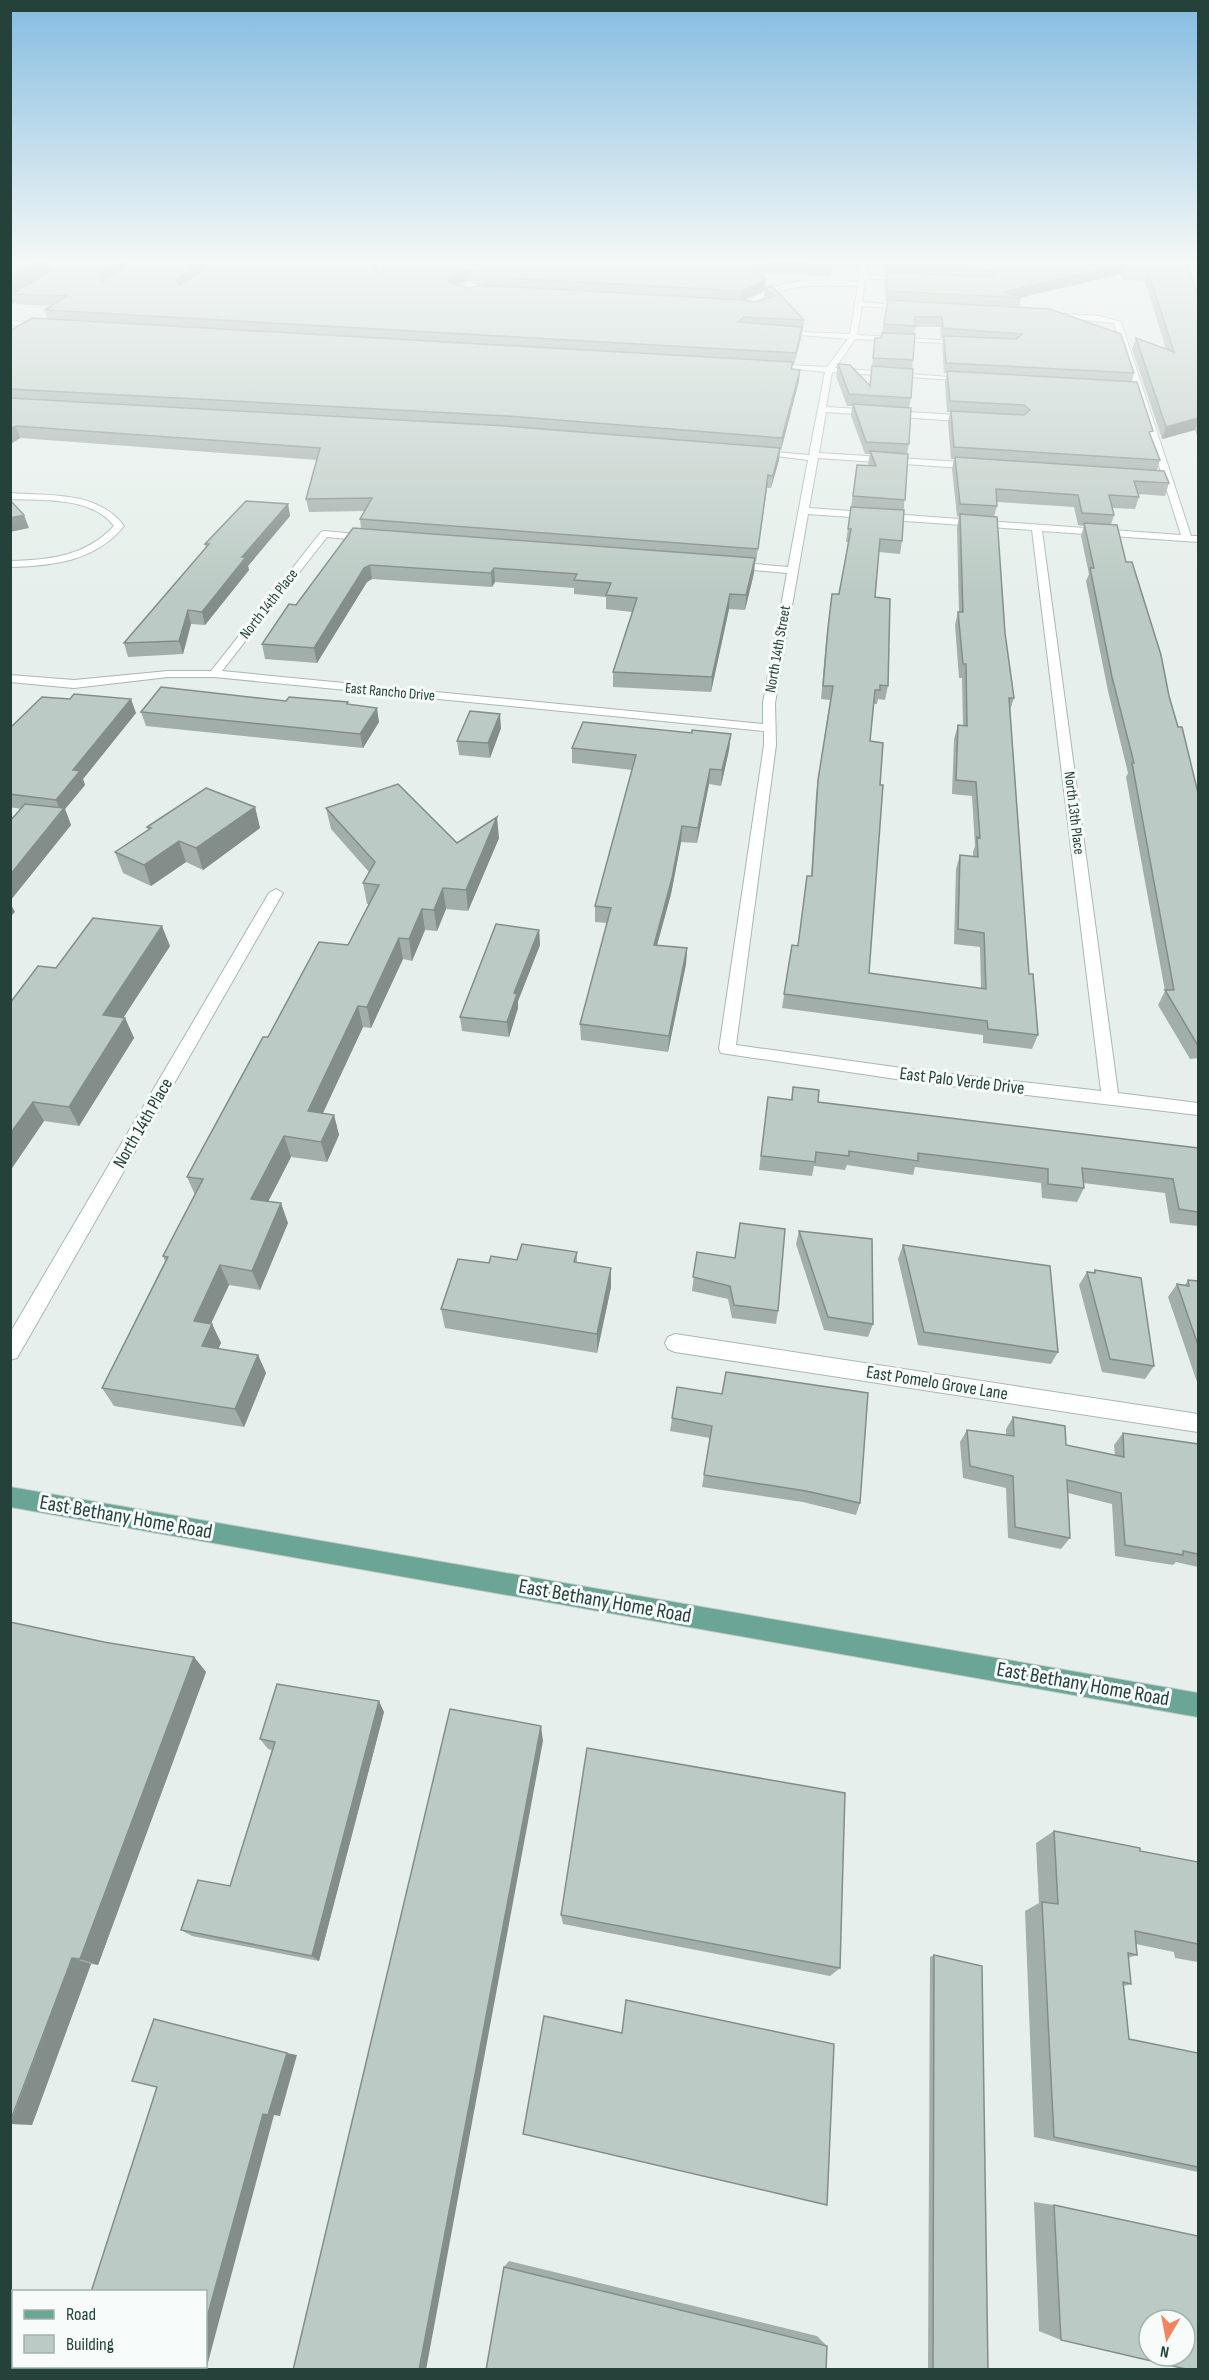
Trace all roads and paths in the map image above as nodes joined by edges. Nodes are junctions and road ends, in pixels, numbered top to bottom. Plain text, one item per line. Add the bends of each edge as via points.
1 (829, 370) edge
2 (830, 370) edge
3 (1133, 370) edge
4 (984, 380) edge
5 (1127, 388) edge
6 (1139, 389) junction
7 (821, 409) junction
8 (985, 420) edge
9 (749, 452) edge
10 (814, 457) junction
11 (991, 467) edge
12 (1156, 477) edge
13 (1167, 478) junction
14 (10, 496) edge
15 (804, 511) junction
16 (1037, 528) junction
17 (1187, 538) junction
18 (383, 539) edge
19 (1198, 539) edge
20 (10, 564) edge
21 (722, 565) edge
22 (792, 570) junction
23 (214, 674) junction
24 (10, 678) edge
25 (770, 728) junction
26 (276, 893) dead end
27 (727, 1048) joint
28 (1110, 1098) junction
29 (1198, 1109) edge
30 (675, 1343) dead end
31 (10, 1352) edge
32 (1198, 1423) edge
33 (10, 1497) edge
34 (1198, 1705) edge

1 - 7 street, North 14th Street
2 - 4 street
3 - 6 street
5 - 6 street
6 - 13 street
7 - 8 street
7 - 10 street, North 14th Street
9 - 10 street
10 - 11 street
10 - 15 street, North 14th Street
12 - 13 street
13 - 17 street
14 - 20 street via 98,507 115,518 119,526 96,549 41,564
15 - 16 street
15 - 22 street, North 14th Street
16 - 17 street
16 - 28 street, North 13th Place
17 - 19 street
18 - 23 street, North 14th Place via 324,534
21 - 22 street
22 - 25 street, North 14th Street via 769,703
23 - 24 street, East Rancho Drive via 168,674 74,684
23 - 25 street, East Rancho Drive
25 - 27 street, North 14th Street via 771,746
26 - 31 street, North 14th Place
27 - 28 street, East Palo Verde Drive via 916,1076
28 - 29 street, East Palo Verde Drive
30 - 32 street, East Pomelo Grove Lane
33 - 34 main road, East Bethany Home Road

